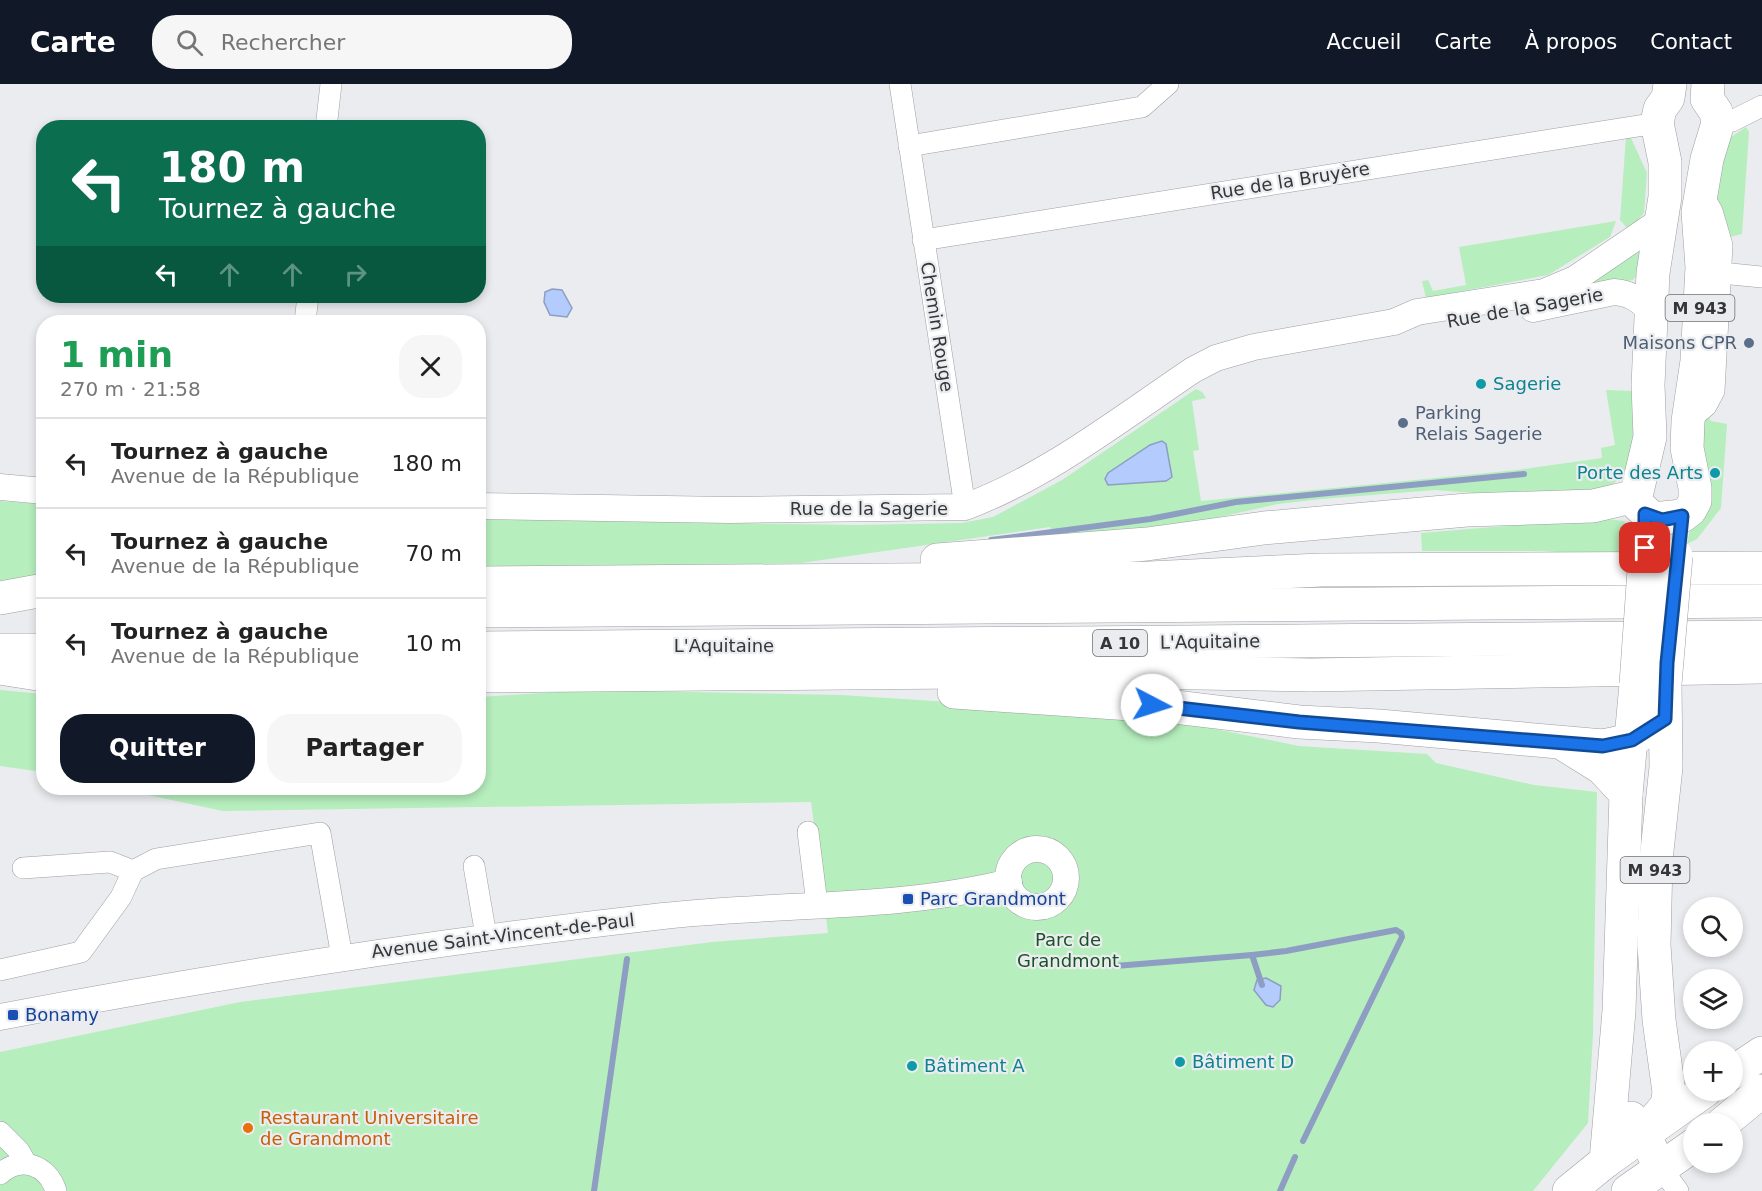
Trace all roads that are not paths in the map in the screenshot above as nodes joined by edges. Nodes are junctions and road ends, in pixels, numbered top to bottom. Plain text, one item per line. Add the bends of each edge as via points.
1 (331, 84) edge
2 (900, 84) edge
3 (1168, 84) edge
4 (1665, 102) edge
5 (1711, 102) edge
6 (1762, 106) edge
7 (327, 120) edge
8 (909, 146) junction
9 (1700, 192) junction
10 (1663, 219) junction
11 (923, 240) junction
12 (1720, 273) junction
13 (1762, 277) edge
14 (1651, 311) junction
15 (1394, 322) junction
16 (1688, 421) junction
17 (0, 487) edge
18 (36, 491) edge
19 (1641, 505) junction
20 (486, 506) edge
21 (965, 507) junction
22 (1682, 516) junction
23 (1660, 556) junction
24 (1762, 568) edge
25 (719, 582) junction
26 (486, 583) edge
27 (36, 591) edge
28 (0, 598) edge
29 (1762, 601) edge
30 (486, 611) edge
31 (0, 614) edge
32 (36, 614) edge
33 (1762, 637) edge
34 (486, 648) edge
35 (0, 650) edge
36 (36, 650) edge
37 (1762, 667) edge
38 (0, 668) edge
39 (792, 673) junction
40 (36, 674) edge
41 (486, 676) edge
42 (1651, 684) junction
43 (1665, 719) junction
44 (1632, 740) junction
45 (1564, 744) junction
46 (1626, 794) junction
47 (807, 832) dead end
48 (474, 866) dead end
49 (23, 868) dead end
50 (133, 871) junction
51 (1009, 882) dead end
52 (817, 904) junction
53 (486, 936) junction
54 (342, 957) junction
55 (0, 970) edge
56 (0, 1017) edge
57 (1762, 1053) edge
58 (1664, 1056) junction
59 (1743, 1065) edge
60 (1683, 1070) edge
61 (1762, 1091) edge
62 (1614, 1097) junction
63 (1691, 1101) edge
64 (1735, 1113) edge
65 (0, 1132) edge
66 (1643, 1134) junction
67 (1683, 1160) edge
68 (1606, 1161) junction
69 (8, 1167) edge
70 (1669, 1179) edge
71 (56, 1191) edge
72 (1569, 1191) edge
73 (1628, 1191) edge

1 - 7 street
2 - 8 street, Chemin Rouge
3 - 8 street via 1143,107
4 - 5 main road via 1689,94
4 - 10 main road, M 943
4 - 11 street, Rue de la Bruyère
5 - 6 street via 1732,121
5 - 9 main road, M 943
8 - 11 street, Chemin Rouge
9 - 12 street via 1718,226 1722,245
9 - 16 main road, M 943 via 1698,349
10 - 14 main road, M 943
10 - 15 street, Rue de la Sagerie via 1562,286 1417,312
11 - 21 street, Chemin Rouge
12 - 13 street
12 - 16 street via 1714,391 1706,406
14 - 15 street, Rue de la Sagerie via 1639,299 1614,292 1419,326
14 - 19 main road, M 943 via 1650,437
15 - 21 street, Rue de la Sagerie via 1254,346 1216,358 1031,477
16 - 22 main road, M 943 via 1687,448 1695,501
17 - 18 street
19 - 22 main road via 1662,520
19 - 23 main road, M 943
19 - 25 main road via 1467,510 1264,528 1146,544 840,566
20 - 21 street, Rue de la Sagerie via 730,510
22 - 23 main road, M 943
23 - 42 main road, M 943, bridge
24 - 25 main road via 1321,570 1149,578
25 - 26 main road
27 - 28 main road
29 - 30 main road, L'Aquitaine / A 10
31 - 32 main road
33 - 34 main road, L'Aquitaine / A 10
35 - 36 main road
37 - 39 main road via 1311,675 1078,671
38 - 40 main road
39 - 41 main road
39 - 45 main road via 890,687 1175,707 1299,722
42 - 43 main road, M 943
42 - 44 main road, M 943
43 - 44 main road
43 - 58 main road, M 943 via 1666,767 1654,903 1656,982
44 - 45 main road via 1603,746
44 - 46 main road, M 943
45 - 46 main road via 1602,768
46 - 62 main road, M 943
47 - 52 street
48 - 53 street
49 - 50 street via 110,862
50 - 54 street via 156,859 320,833
50 - 55 street via 121,897 81,952
51 - 52 street, Avenue Saint-Vincent-de-Paul via 950,894
52 - 53 street, Avenue Saint-Vincent-de-Paul via 714,910
53 - 54 street, Avenue Saint-Vincent-de-Paul
54 - 56 street, Avenue Saint-Vincent-de-Paul
57 - 59 main road
58 - 60 main road
58 - 66 main road, M 943 via 1667,1105
61 - 64 main road
62 - 66 main road
62 - 68 main road, M 943
63 - 66 main road
65 - 69 street via 19,1151
66 - 68 main road
66 - 70 main road
67 - 70 main road
68 - 72 main road
69 - 71 street via 42,1169
70 - 73 main road

